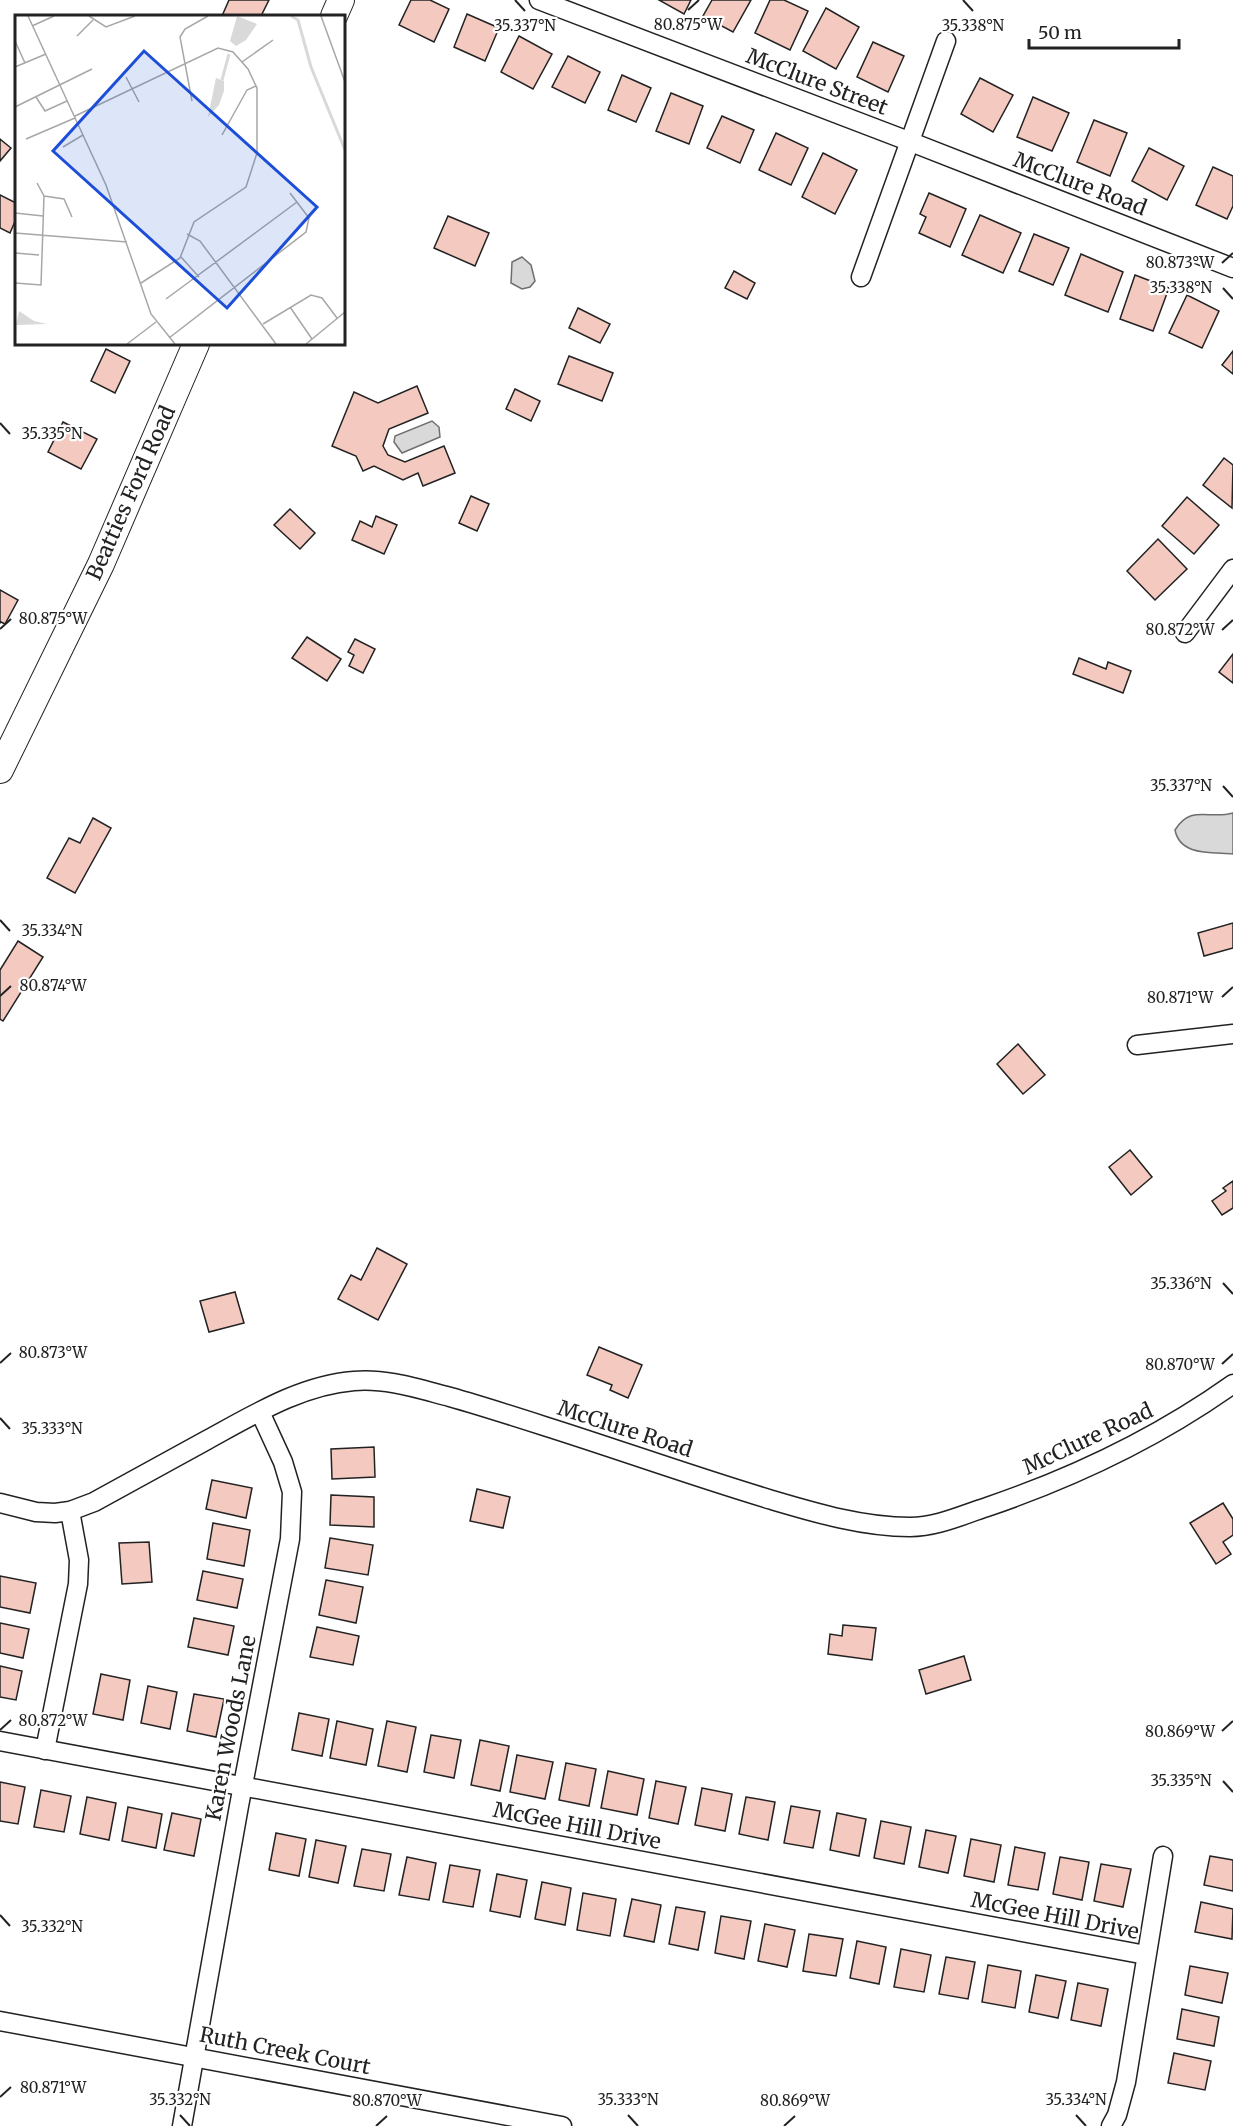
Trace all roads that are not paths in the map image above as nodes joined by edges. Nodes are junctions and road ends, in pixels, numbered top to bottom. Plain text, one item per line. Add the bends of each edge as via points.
1 (341, 0) edge
2 (539, 0) edge
3 (334, 15) edge
4 (946, 41) dead end
5 (911, 142) junction
6 (1233, 268) edge
7 (861, 277) dead end
8 (196, 345) edge
9 (1233, 569) edge
10 (1185, 633) dead end
11 (0, 770) edge
12 (1233, 1034) edge
13 (1137, 1045) dead end
14 (1233, 1384) edge
15 (260, 1412) junction
16 (0, 1503) edge
17 (70, 1511) junction
18 (0, 1741) edge
19 (45, 1750) junction
20 (242, 1786) junction
21 (1163, 1856) dead end
22 (1146, 1955) junction
23 (0, 2021) edge
24 (194, 2057) junction
25 (182, 2126) edge
26 (562, 2126) edge
27 (1112, 2126) edge

1 - 3 main road
2 - 5 street, McClure Street
4 - 5 street
5 - 6 street, McClure Road
5 - 7 street
8 - 11 main road, Beatties Ford Road via 101,564
9 - 10 street
12 - 13 street
14 - 15 street, McClure Road via 1135,1446 1070,1476 938,1523 913,1527 857,1521 809,1510 492,1409 401,1385 358,1380 334,1383 296,1394
15 - 17 street, McClure Road via 94,1502
15 - 20 street, Karen Woods Lane via 283,1462 292,1492 292,1513
16 - 17 street, McClure Road via 36,1512
17 - 19 street via 79,1560 78,1584
18 - 19 street, McGee Hill Drive
19 - 20 street, McGee Hill Drive
20 - 22 street, McGee Hill Drive
20 - 24 street, Karen Woods Lane
21 - 22 street
22 - 27 street via 1126,2082
23 - 24 street, Ruth Creek Court
24 - 25 street, Karen Woods Lane
24 - 26 street, Ruth Creek Court

